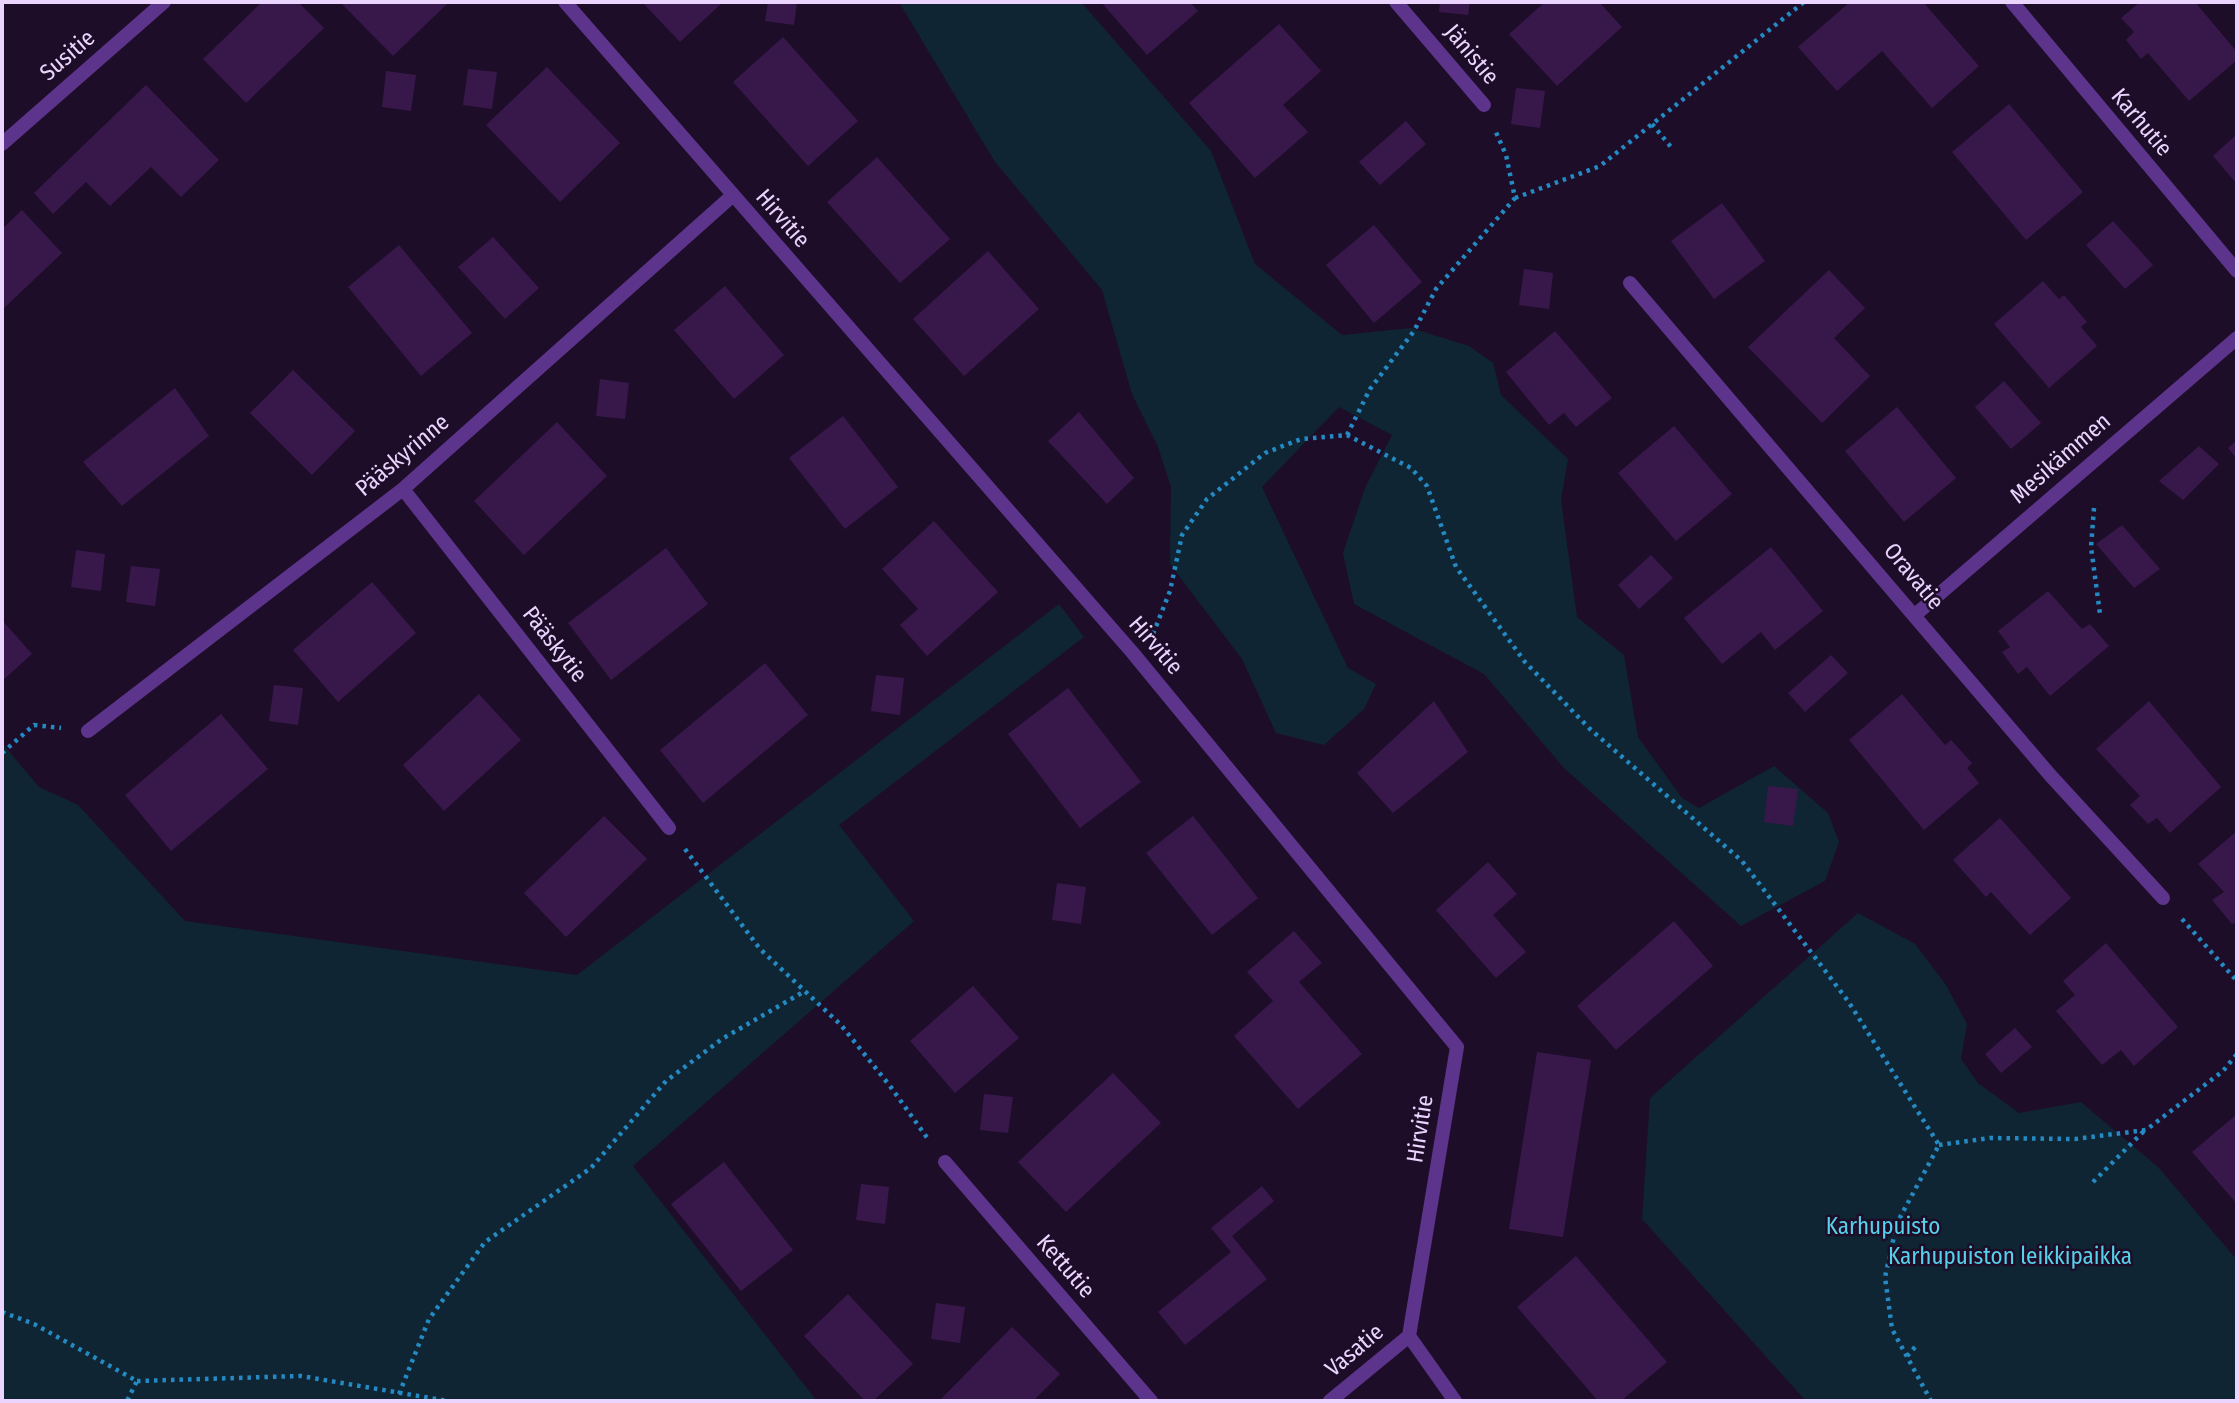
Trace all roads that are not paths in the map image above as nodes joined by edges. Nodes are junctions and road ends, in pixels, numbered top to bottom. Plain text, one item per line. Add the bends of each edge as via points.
1 (164, 2) edge
2 (565, 2) edge
3 (1396, 2) edge
4 (2012, 2) edge
5 (1484, 105) road end
6 (2, 144) edge
7 (732, 196) junction
8 (2237, 271) edge
9 (1630, 283) dead end
10 (2237, 338) edge
11 (403, 489) junction
12 (1915, 615) junction
13 (88, 731) road end
14 (669, 828) road end
15 (2163, 898) road end
16 (945, 1163) road end
17 (1409, 1336) junction
18 (1151, 1401) edge
19 (1330, 1401) edge
20 (1455, 1401) edge

1 - 6 street, Susitie
2 - 7 street, Hirvitie
3 - 5 street, Jänistie
4 - 8 street, Karhutie
7 - 11 street, Pääskyrinne
7 - 17 street, Hirvitie via 1132,652 1457,1047
9 - 12 street, Oravatie
10 - 12 street, Mesikämmen
11 - 13 street, Pääskyrinne
11 - 14 street, Pääskytie
12 - 15 street, Oravatie via 2050,775
16 - 18 street, Kettutie
17 - 19 street, Vasatie
17 - 20 street

